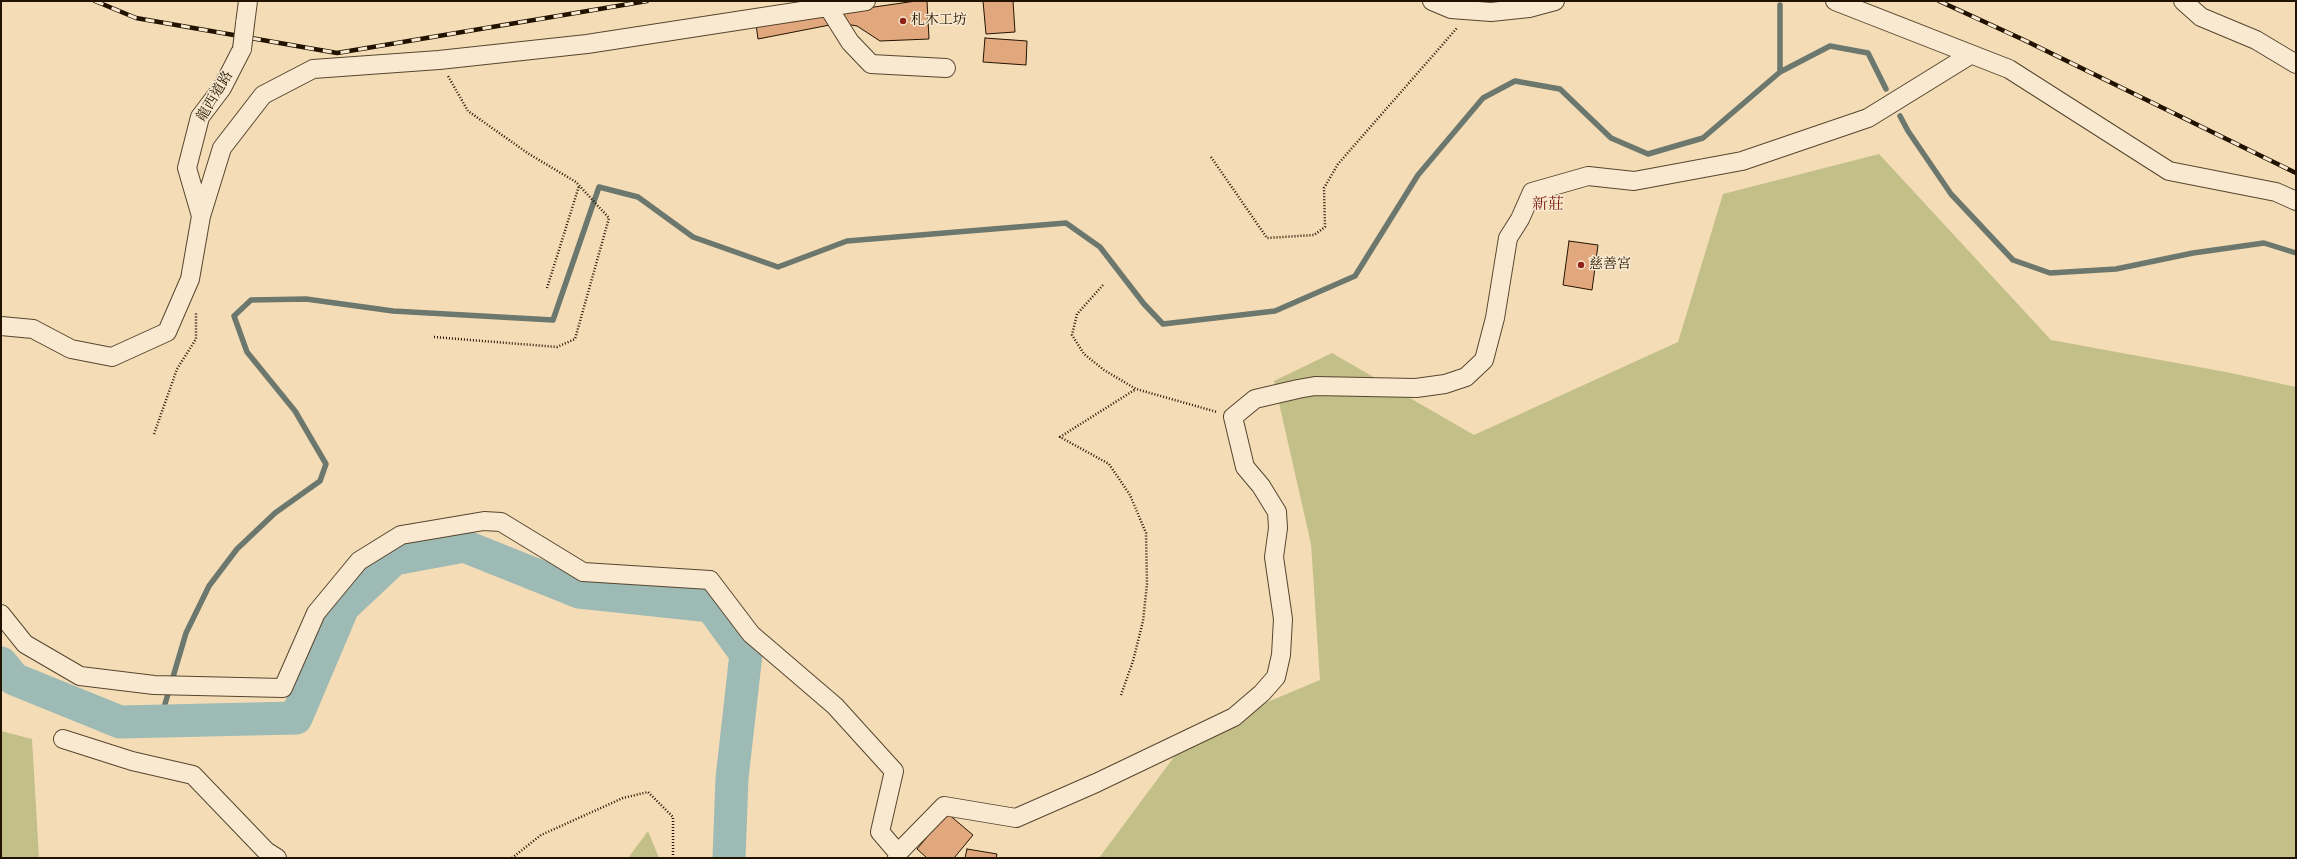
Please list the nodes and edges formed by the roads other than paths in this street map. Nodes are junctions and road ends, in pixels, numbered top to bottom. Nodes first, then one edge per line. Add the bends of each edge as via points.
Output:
1 (248, 1) edge
2 (866, 1) edge
3 (1432, 1) edge
4 (1555, 1) edge
5 (1835, 1) edge
6 (2183, 1) edge
7 (828, 7) junction
8 (1970, 55) junction
9 (2296, 64) edge
10 (946, 68) dead end
11 (2296, 201) edge
12 (201, 216) junction
13 (1, 326) edge
14 (1, 614) edge
15 (63, 739) dead end
16 (897, 856) edge
17 (277, 858) edge

1 - 12 street, 龍西道路, bridge via 242,49 222,88 200,117 187,168
2 - 7 street
3 - 4 street via 1451,9 1491,12 1529,8
5 - 8 street
6 - 9 street via 2201,17 2256,40
7 - 10 street via 850,42 871,64
7 - 12 street via 587,44 439,60 313,69 263,95 222,148
8 - 11 street via 2009,69 2169,171 2276,192
8 - 16 street via 1868,118 1742,161 1634,181 1588,176 1532,192 1508,238 1495,318 1484,360 1466,377 1445,384 1416,388 1315,386 1255,399 1233,417 1245,467 1261,486 1277,512 1278,528 1274,557 1283,619 1281,655 1276,677 1262,694 1234,716 1096,783 1016,818 944,806
12 - 13 street via 190,279 167,332 112,357 71,348 33,329
14 - 16 street via 25,644 80,676 154,685 283,688 316,613 359,561 401,535 484,521 501,522 582,572 710,580 751,634 835,706 894,771 880,832
15 - 17 street via 132,761 193,775 266,851

